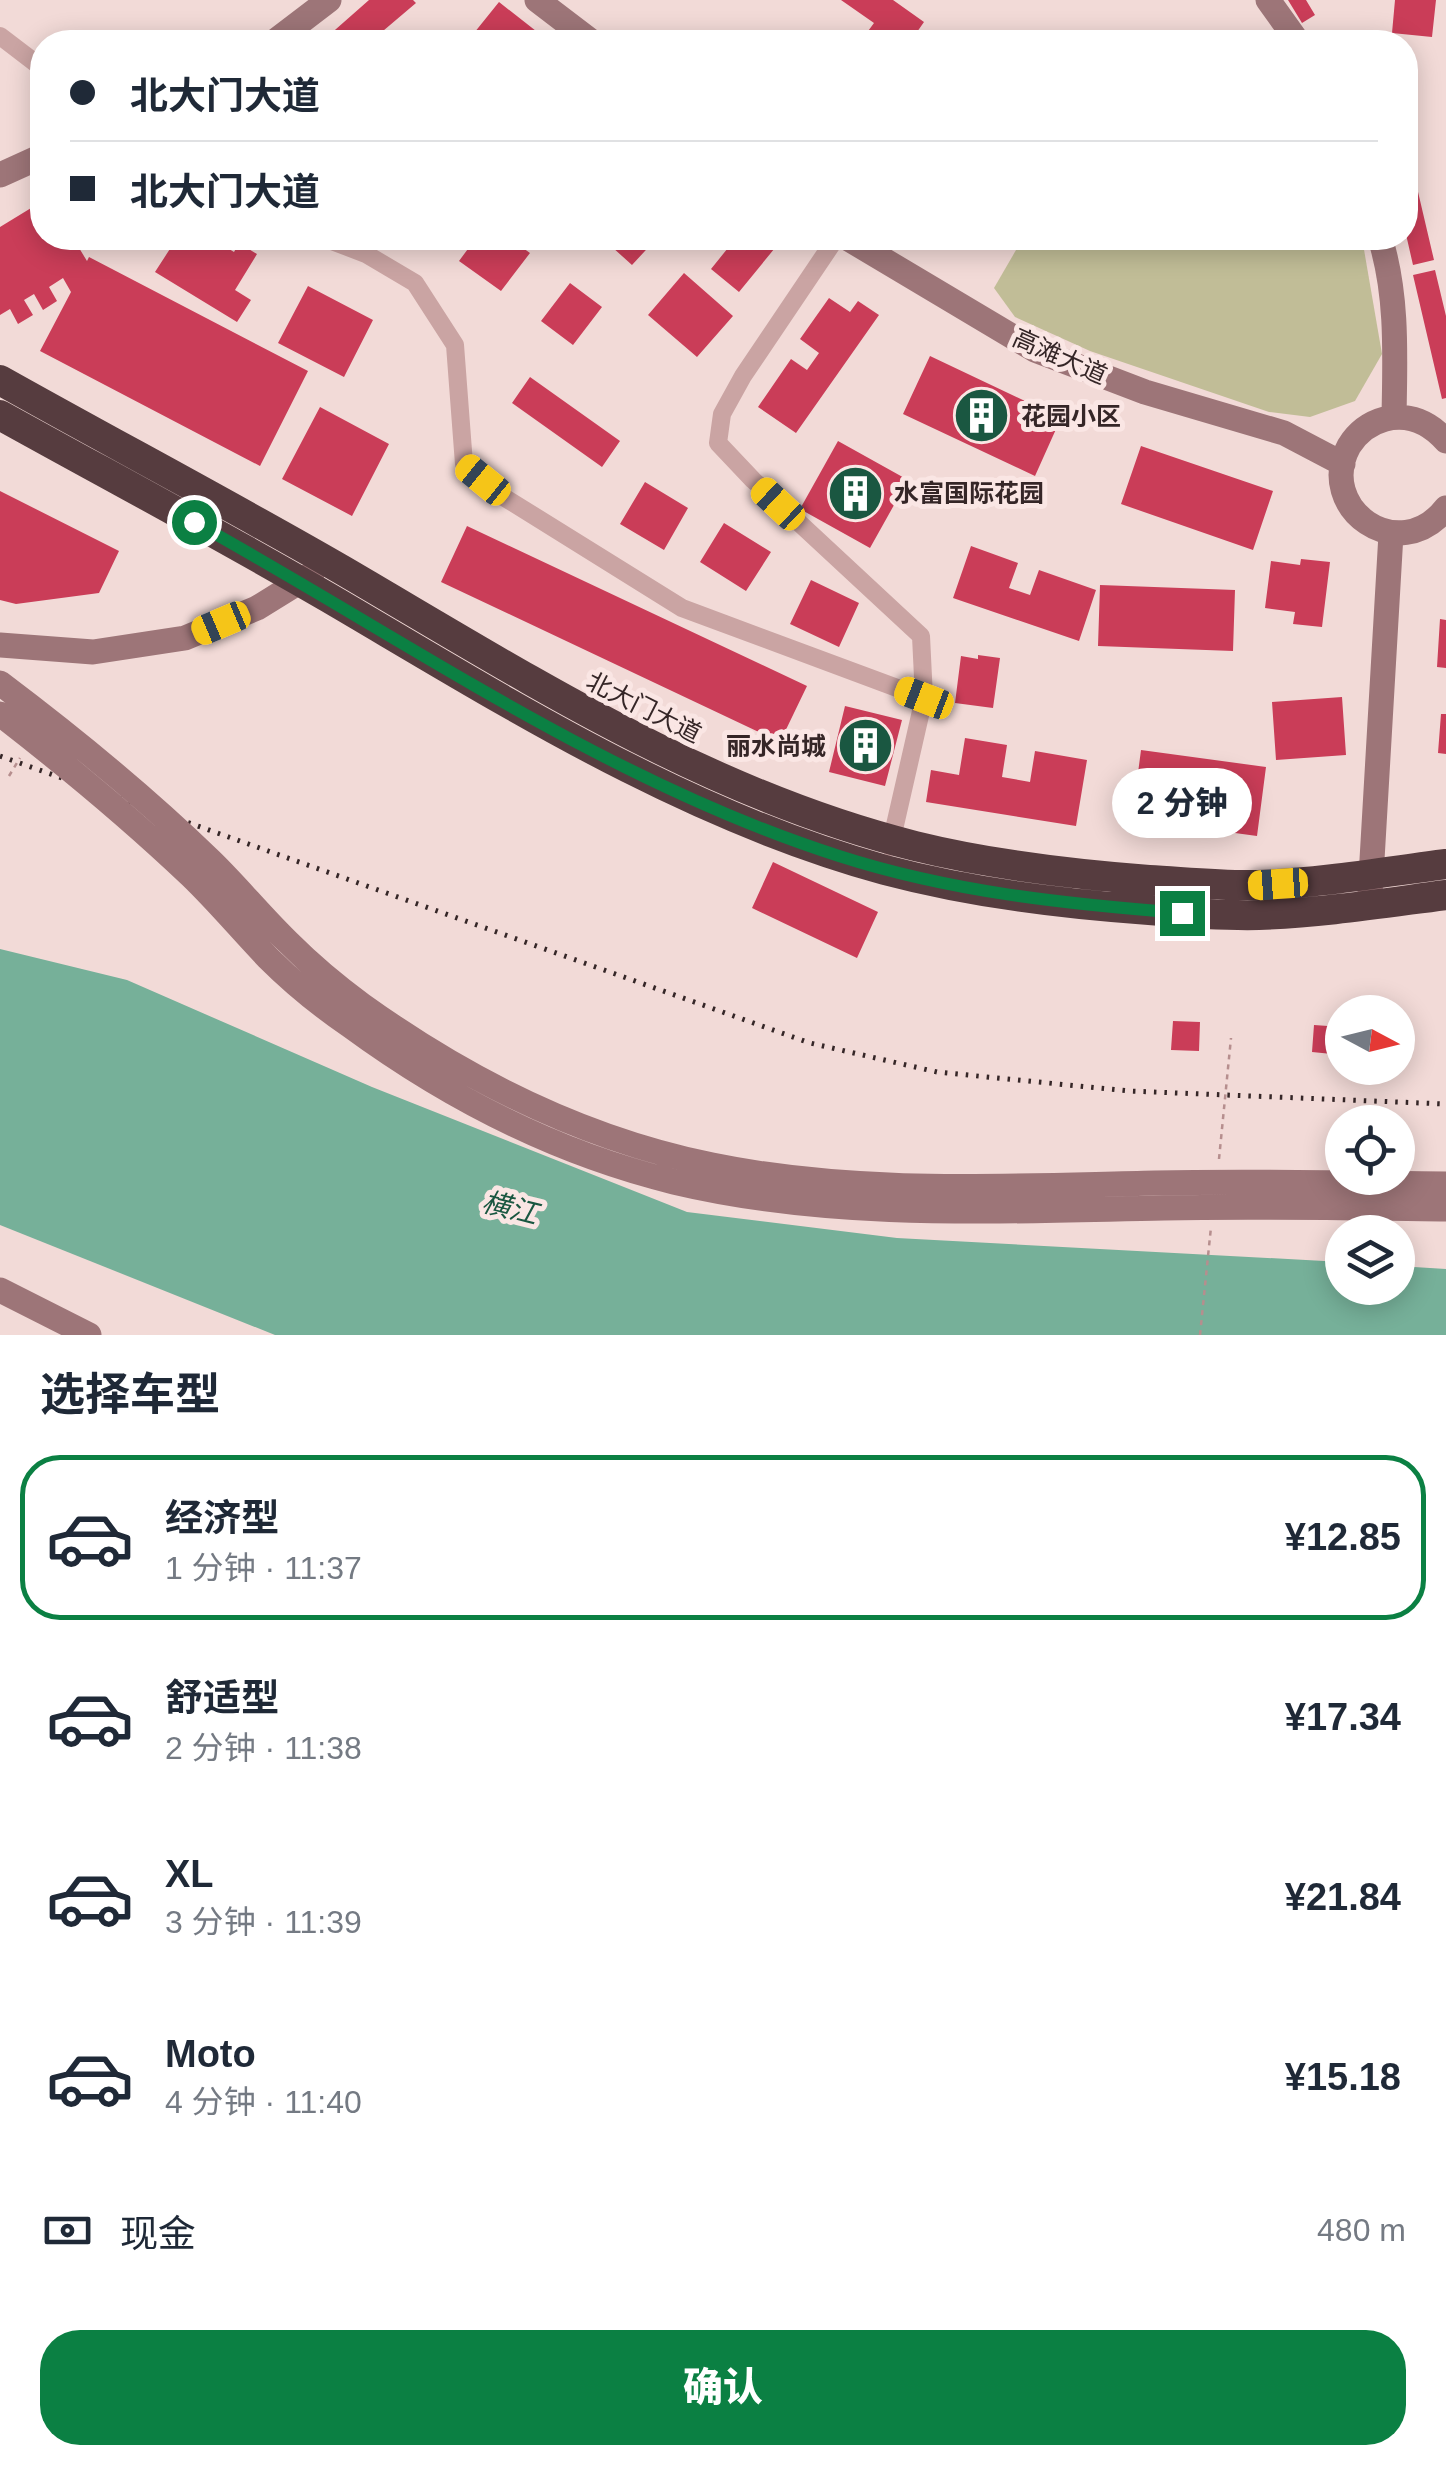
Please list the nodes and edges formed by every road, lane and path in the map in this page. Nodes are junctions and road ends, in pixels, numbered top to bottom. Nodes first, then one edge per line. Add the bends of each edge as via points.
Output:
1 (329, 0) edge
2 (537, 0) edge
3 (1268, 0) edge
4 (290, 30) edge
5 (576, 30) edge
6 (1289, 30) edge
7 (0, 36) edge
8 (30, 59) edge
9 (30, 161) edge
10 (0, 175) edge
11 (356, 250) edge
12 (828, 250) edge
13 (867, 250) edge
14 (1384, 250) edge
15 (0, 380) edge
16 (0, 415) edge
17 (1394, 417) junction
18 (1446, 441) edge
19 (1343, 464) junction
20 (1446, 508) edge
21 (1390, 534) junction
22 (330, 563) junction
23 (300, 582) junction
24 (0, 644) edge
25 (0, 684) edge
26 (924, 698) junction
27 (0, 714) edge
28 (889, 855) junction
29 (1446, 864) edge
30 (1371, 874) junction
31 (1446, 895) edge
32 (1369, 904) junction
33 (1446, 1184) edge
34 (1446, 1209) edge
35 (0, 1290) edge
36 (89, 1335) edge

1 - 4 main road
2 - 5 main road
3 - 6 main road
7 - 8 street
9 - 10 main road
11 - 26 street via 415,283 455,345 464,464 502,496 682,608
12 - 26 street via 736,389 722,414 718,443 921,636
13 - 19 main road, 高滩大道 via 1035,350 1145,392 1284,433
14 - 17 main road via 1395,337
15 - 22 highway, 北大门大道
16 - 23 highway, 北大门大道
17 - 18 main road via 1431,426
17 - 19 main road via 1363,429
19 - 21 main road via 1350,506
20 - 21 main road via 1429,524
21 - 30 main road
22 - 23 main road
22 - 28 highway, 北大门大道 via 676,758
23 - 24 main road via 258,608 184,638 94,652
23 - 28 highway, 北大门大道 via 663,786 792,840
25 - 33 main road, bridge via 152,806 297,951 361,1004 488,1084 603,1135 712,1165 859,1183
26 - 28 street
27 - 34 main road, bridge via 155,842 280,969 347,1024 476,1106 609,1163 707,1189 857,1208
28 - 30 highway, 北大门大道 via 1258,885
28 - 32 highway, 北大门大道 via 1006,895 1142,910 1259,915
29 - 30 highway, 北大门大道
30 - 32 main road
31 - 32 highway, 北大门大道
35 - 36 main road

